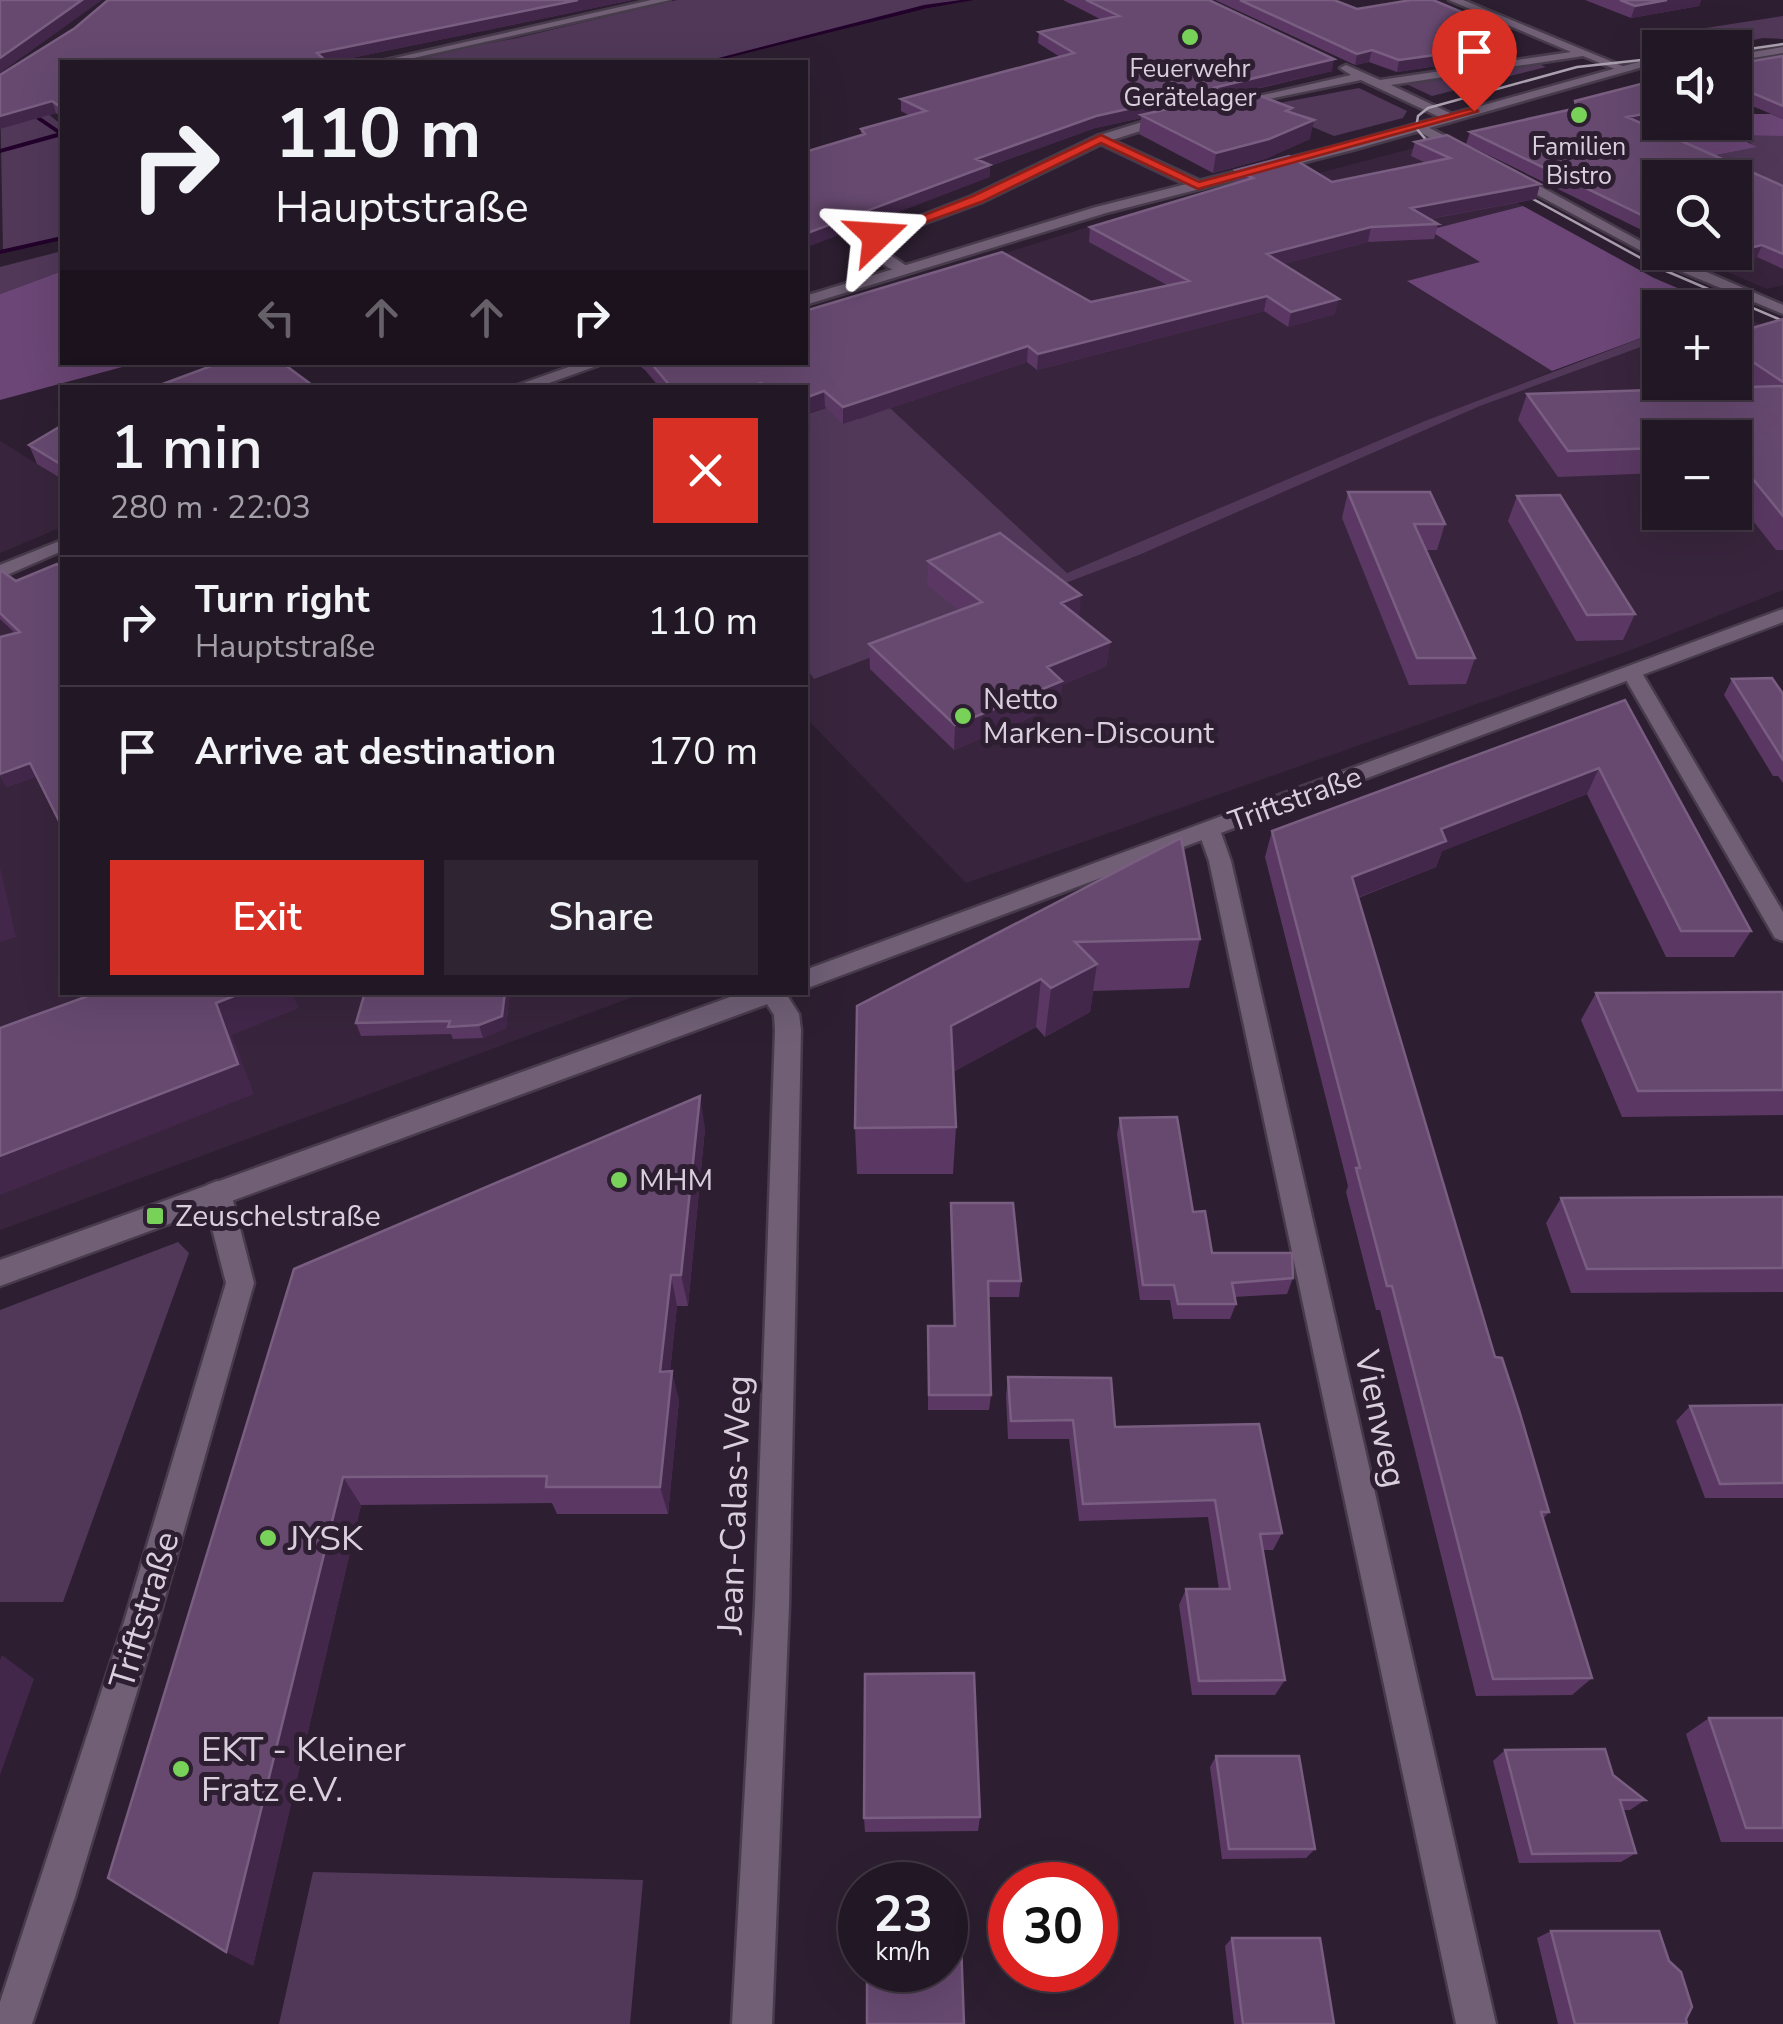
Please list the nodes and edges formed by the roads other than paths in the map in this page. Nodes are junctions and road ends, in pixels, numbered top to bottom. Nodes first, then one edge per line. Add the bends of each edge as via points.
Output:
1 (665, 0) edge
2 (1454, 0) edge
3 (1783, 47) edge
4 (1752, 48) edge
5 (1584, 54) junction
6 (1752, 54) edge
7 (392, 60) edge
8 (1333, 61) edge
9 (1642, 65) edge
10 (1642, 69) edge
11 (1626, 70) junction
12 (1362, 76) junction
13 (1376, 84) junction
14 (1222, 106) edge
15 (1187, 114) edge
16 (1450, 118) junction
17 (1420, 127) junction
18 (1101, 138) junction
19 (1472, 155) edge
20 (1489, 164) edge
21 (1198, 186) junction
22 (904, 270) junction
23 (808, 300) edge
24 (1779, 306) edge
25 (592, 365) edge
26 (526, 385) edge
27 (60, 545) edge
28 (0, 572) edge
29 (1783, 615) edge
30 (1632, 673) junction
31 (1209, 830) junction
32 (1783, 932) edge
33 (808, 979) edge
34 (766, 995) edge
35 (773, 995) edge
36 (217, 1193) junction
37 (0, 1273) edge
38 (12, 2024) edge
39 (752, 2024) edge
40 (1476, 2024) edge

1 - 7 street
2 - 5 street
3 - 4 street
3 - 6 street
5 - 11 street
5 - 13 street
8 - 12 street
9 - 11 street
10 - 11 street
11 - 16 street
12 - 13 street
12 - 14 street
13 - 16 street
15 - 18 street
16 - 17 street
17 - 19 street
17 - 21 street
18 - 21 street
18 - 22 street via 977,199 869,239
20 - 24 street via 1680,266
21 - 22 street
22 - 23 street
25 - 26 street
27 - 28 street
29 - 30 street, Triftstraße
30 - 31 street, Triftstraße
30 - 32 street
31 - 33 street, Triftstraße
31 - 40 street, Vienweg
34 - 36 street
35 - 39 street, Jean-Calas-Weg via 788,1030
36 - 37 street
36 - 38 street, Triftstraße via 240,1283 136,1641

